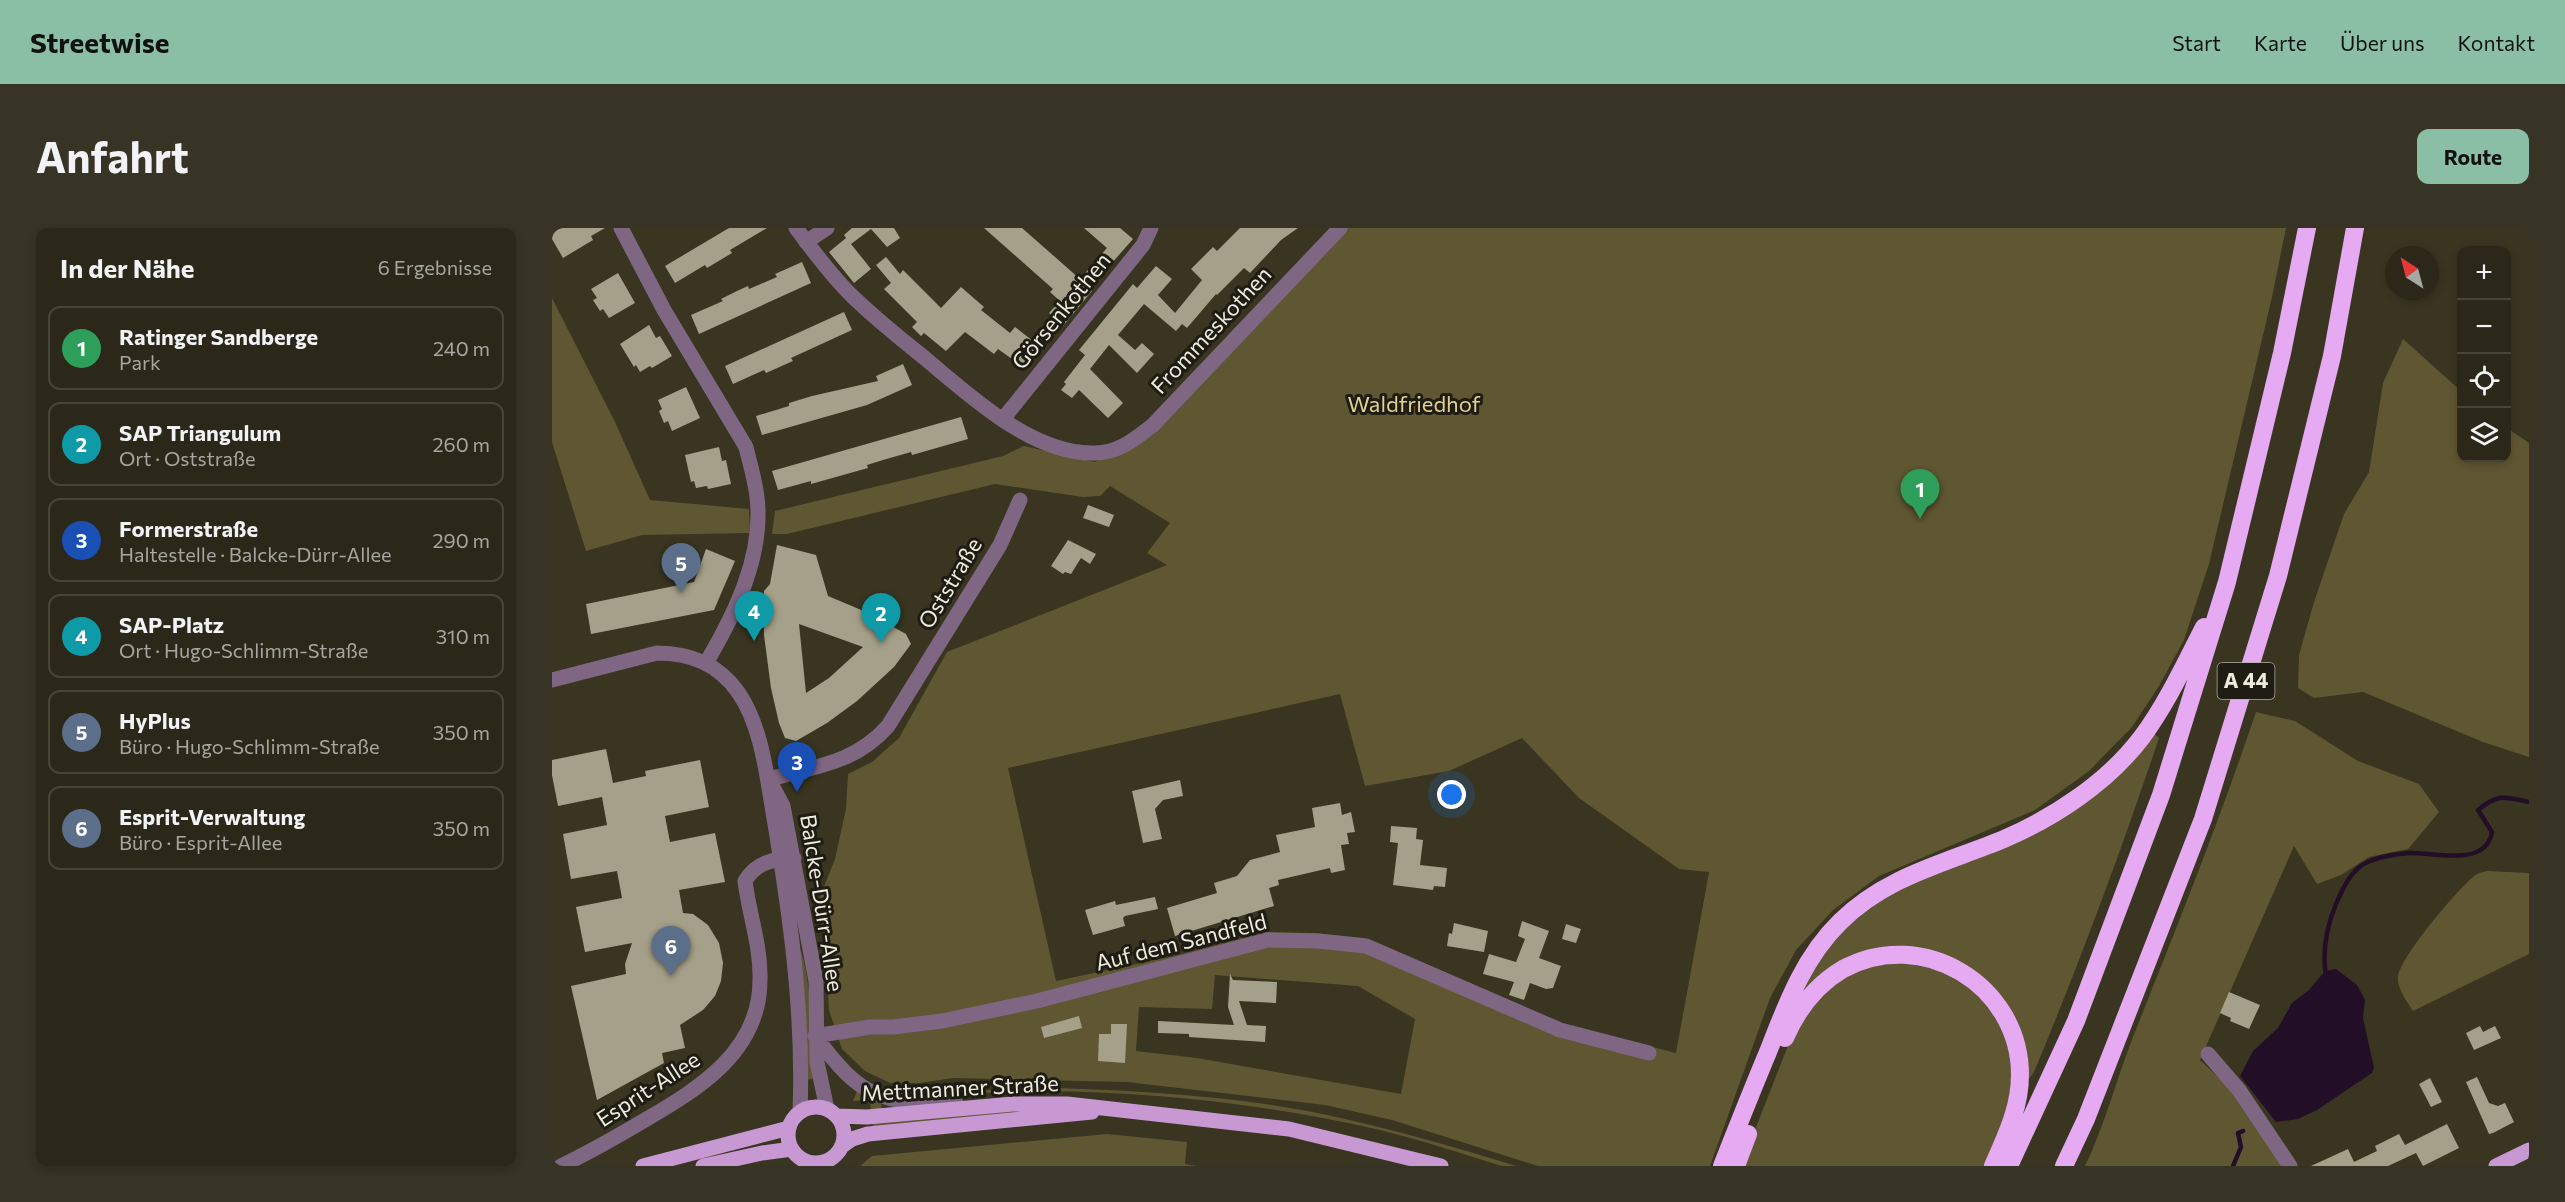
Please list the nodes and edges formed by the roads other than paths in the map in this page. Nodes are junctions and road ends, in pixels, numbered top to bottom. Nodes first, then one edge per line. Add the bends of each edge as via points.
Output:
1 (621, 228) edge
2 (796, 228) edge
3 (827, 228) edge
4 (1150, 228) edge
5 (1340, 228) edge
6 (2307, 228) edge
7 (2355, 228) edge
8 (806, 242) junction
9 (1003, 419) junction
10 (1020, 500) dead end
11 (2227, 582) junction
12 (706, 663) junction
13 (552, 680) edge
14 (769, 779) junction
15 (787, 858) junction
16 (815, 1036) junction
17 (1649, 1053) dead end
18 (2208, 1054) dead end
19 (1013, 1104) junction
20 (1122, 1109) junction
21 (800, 1112) junction
22 (832, 1112) junction
23 (789, 1128) junction
24 (842, 1147) junction
25 (792, 1149) junction
26 (2529, 1150) edge
27 (823, 1164) edge
28 (561, 1166) edge
29 (643, 1166) edge
30 (703, 1166) edge
31 (1441, 1166) edge
32 (1722, 1166) edge
33 (1736, 1166) edge
34 (1993, 1166) edge
35 (2009, 1166) edge
36 (2064, 1166) edge
37 (2290, 1166) edge
38 (2496, 1166) edge

1 - 12 street via 664,310 746,447 753,472 758,506 757,543 736,604
2 - 8 street
3 - 8 street
4 - 9 street, Görsenkothen via 1143,245
5 - 9 street, Frommeskothen via 1131,443 1108,452 1091,453 1052,445
6 - 11 highway, A 44 via 2282,353
7 - 36 highway, A 44 via 2332,356 2278,576 2203,819
8 - 9 street via 851,295
10 - 14 street, Oststraße via 1000,544 888,726 874,742 844,759
11 - 32 highway via 2170,693 2141,738 2105,776 2041,821 1876,893 1827,935 1795,985
11 - 35 highway, A 44 via 2161,795 2076,1021
12 - 13 street, Balcke-Dürr-Allee via 686,655 657,653
12 - 14 street, Balcke-Dürr-Allee via 720,671 743,701
14 - 15 street, Balcke-Dürr-Allee
15 - 16 street, Balcke-Dürr-Allee via 816,981
15 - 21 street, Balcke-Dürr-Allee via 796,970
15 - 28 street, Esprit-Allee via 756,867 745,881 760,961 760,982 755,1012 737,1049 708,1081 690,1094
16 - 17 street, Auf dem Sandfeld via 942,1021 1037,1001 1268,940 1318,941 1366,946 1560,1030
16 - 19 street via 855,1083 885,1098 911,1103
16 - 22 street, Balcke-Dürr-Allee via 820,1082
18 - 37 street via 2239,1090
19 - 20 main road, Mettmanner Straße
19 - 22 main road, Mettmanner Straße via 867,1117
20 - 24 main road, Mettmanner Straße via 868,1134
20 - 31 main road, Mettmanner Straße via 1289,1129
21 - 22 main road via 815,1107
21 - 23 main road
22 - 24 main road via 844,1129
23 - 25 main road
23 - 29 main road
24 - 27 main road
25 - 27 main road via 804,1160
25 - 30 main road
26 - 38 main road
33 - 34 highway via 1787,1032 1811,995 1843,969 1873,958 1901,956 1942,963 1976,981 1992,996 2012,1029 2018,1050 2018,1098 2011,1126

